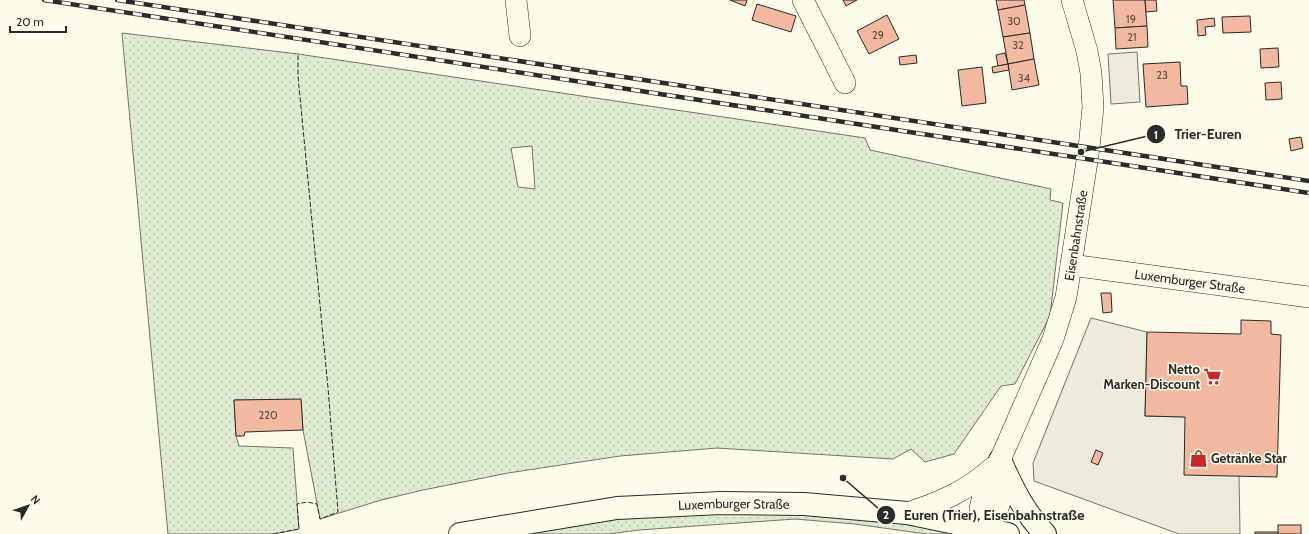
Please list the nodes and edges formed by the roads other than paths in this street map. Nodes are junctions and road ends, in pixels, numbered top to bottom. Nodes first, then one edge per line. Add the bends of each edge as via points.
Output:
1 (516, 0) edge
2 (803, 0) edge
3 (1072, 0) edge
4 (520, 36) dead end
5 (845, 83) dead end
6 (1071, 264) junction
7 (1309, 297) edge
8 (1000, 460) junction
9 (907, 513) junction
10 (984, 532) edge
11 (460, 534) edge
12 (1008, 534) edge
13 (1045, 534) edge

1 - 4 street
2 - 5 street
3 - 6 street, Eisenbahnstraße via 1090,66 1093,107
6 - 7 street, Luxemburger Straße
6 - 8 street, Eisenbahnstraße via 1066,297 1053,339
8 - 9 street via 957,494
8 - 10 street, Eisenbahnstraße via 1002,495 996,514
8 - 13 main road via 1023,506
9 - 10 main road, Luxemburger Straße
9 - 11 main road, Luxemburger Straße via 804,504 721,503 617,508
10 - 12 main road, Luxemburger Straße

